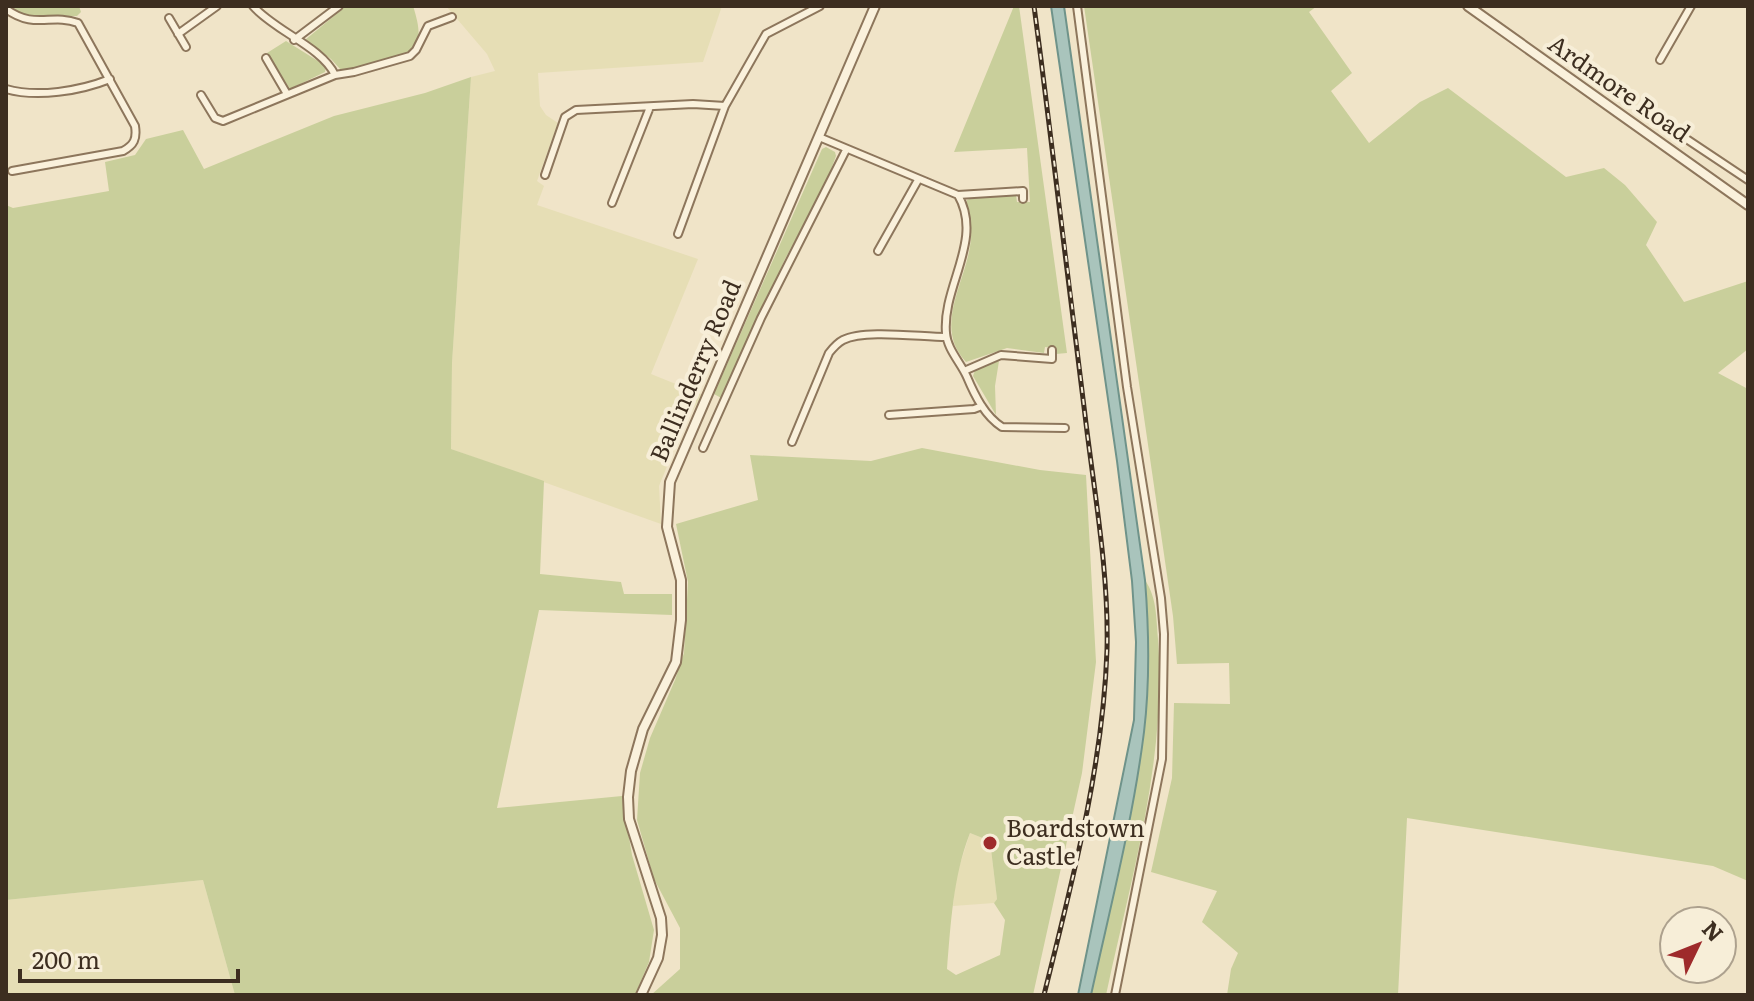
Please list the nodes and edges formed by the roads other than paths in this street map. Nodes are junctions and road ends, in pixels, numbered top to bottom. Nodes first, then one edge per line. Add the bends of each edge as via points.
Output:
1 (217, 6) edge
2 (253, 6) edge
3 (339, 6) edge
4 (820, 6) edge
5 (875, 6) edge
6 (1077, 6) edge
7 (1468, 6) edge
8 (1691, 6) edge
9 (6, 9) edge
10 (448, 16) dead end
11 (169, 18) dead end
12 (178, 34) junction
13 (294, 40) junction
14 (186, 47) dead end
15 (266, 58) dead end
16 (1660, 60) dead end
17 (335, 75) junction
18 (110, 79) junction
19 (6, 89) edge
20 (287, 94) junction
21 (201, 95) dead end
22 (725, 106) junction
23 (650, 107) junction
24 (819, 137) junction
25 (1688, 140) dead end
26 (846, 150) junction
27 (12, 171) dead end
28 (545, 175) dead end
29 (918, 180) junction
30 (1748, 180) edge
31 (958, 195) junction
32 (1023, 199) dead end
33 (612, 203) dead end
34 (1748, 205) edge
35 (678, 234) dead end
36 (878, 251) dead end
37 (946, 337) junction
38 (1052, 350) dead end
39 (964, 371) junction
40 (982, 406) junction
41 (889, 415) dead end
42 (1065, 428) dead end
43 (792, 442) dead end
44 (703, 448) dead end
45 (641, 995) edge
46 (1115, 995) edge

1 - 12 street
2 - 13 street
3 - 13 street
4 - 22 street via 766,34
5 - 24 street, Ballinderry Road
6 - 46 street via 1164,634 1162,759
7 - 34 street, Ardmore Road
8 - 16 street
9 - 18 street via 38,22 78,23
10 - 17 street via 428,26 410,56
11 - 12 street
12 - 14 street
13 - 17 street via 328,61
15 - 20 street
17 - 20 street
18 - 19 street via 32,94
18 - 27 street via 135,126 132,146
20 - 21 street via 223,121 215,118
22 - 23 street
22 - 35 street
23 - 28 street via 576,110 565,117
23 - 33 street
24 - 26 street
24 - 45 street, Ballinderry Road via 670,482 667,527 681,580 676,662 643,729 628,797 629,819 662,926 658,958
25 - 30 street
26 - 29 street
26 - 44 street
29 - 31 street
29 - 36 street
31 - 32 street via 1023,191
31 - 37 street via 968,234
37 - 39 street
37 - 43 street via 870,335 837,344
38 - 39 street via 1052,359 1001,355
39 - 40 street
40 - 41 street
40 - 42 street via 1002,427

